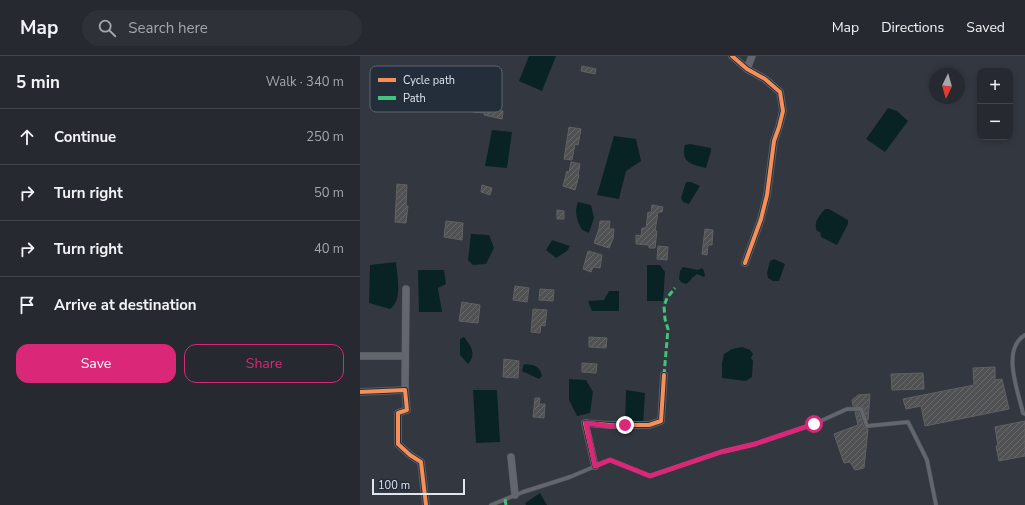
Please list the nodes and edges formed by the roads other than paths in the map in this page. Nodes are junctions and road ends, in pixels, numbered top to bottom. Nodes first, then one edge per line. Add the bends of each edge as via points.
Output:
1 (732, 56) edge
2 (752, 56) edge
3 (747, 69) junction
4 (745, 263) dead end
5 (406, 289) dead end
6 (1025, 335) edge
7 (360, 356) edge
8 (405, 356) junction
9 (664, 375) dead end
10 (405, 390) junction
11 (360, 392) edge
12 (1025, 414) edge
13 (511, 457) dead end
14 (595, 466) junction
15 (515, 495) junction
16 (426, 505) edge
17 (491, 505) edge
18 (936, 505) edge

1 - 3 street
2 - 3 street
3 - 4 street via 765,79 780,92 783,111 774,141 767,196
5 - 8 street
6 - 12 lane via 1018,340 1012,357
7 - 8 street
8 - 10 street
9 - 14 street via 661,421 649,425 609,426 586,423
10 - 11 street
10 - 16 street via 407,410 398,413 398,444 421,462
13 - 15 street
14 - 15 lane
14 - 18 lane via 610,460 650,476 782,435 847,409 861,409 866,426 908,422 928,460
15 - 17 lane

